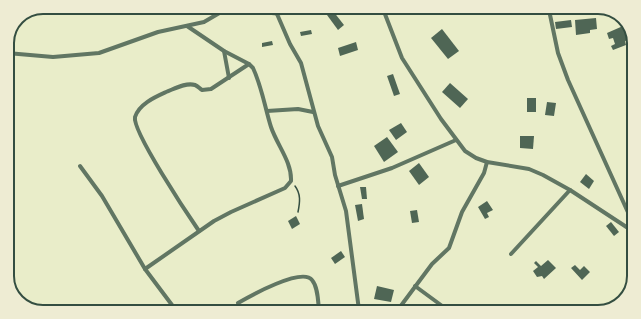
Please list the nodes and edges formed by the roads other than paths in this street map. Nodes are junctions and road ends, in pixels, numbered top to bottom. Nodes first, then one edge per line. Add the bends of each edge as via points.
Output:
1 (219, 14) edge
2 (277, 14) edge
3 (385, 14) edge
4 (550, 14) edge
5 (187, 26) junction
6 (224, 51) junction
7 (14, 54) edge
8 (249, 64) junction
9 (229, 78) junction
10 (267, 111) junction
11 (313, 112) junction
12 (456, 140) junction
13 (487, 162) junction
14 (80, 166) dead end
15 (338, 186) junction
16 (570, 190) junction
17 (627, 210) edge
18 (627, 227) edge
19 (199, 231) junction
20 (511, 254) dead end
21 (145, 269) junction
22 (415, 286) junction
23 (238, 303) dead end
24 (172, 305) edge
25 (318, 305) edge
26 (358, 305) edge
27 (401, 305) edge
28 (441, 305) edge

1 - 5 street via 208,21
2 - 11 street via 300,63
3 - 12 street via 402,58
4 - 17 street via 558,53 568,80
5 - 6 street
5 - 7 street via 158,32 99,53 53,57
6 - 8 street
6 - 9 street
8 - 9 street
8 - 10 street via 256,73
9 - 19 street via 206,91 192,84 173,89 146,103 135,117 135,124 146,146
10 - 11 street via 298,109
10 - 19 street via 271,128 290,168 291,181 285,188 231,212
11 - 15 street via 332,157
12 - 13 street via 465,152
12 - 15 street via 392,168
13 - 16 street via 529,168
13 - 22 street via 484,173 462,212 449,248 432,264
14 - 21 street via 102,196
15 - 26 street via 346,211
16 - 18 street
16 - 20 street
19 - 21 street
21 - 24 street
22 - 27 street
22 - 28 street
23 - 25 street via 292,278 303,276 309,277 315,284

